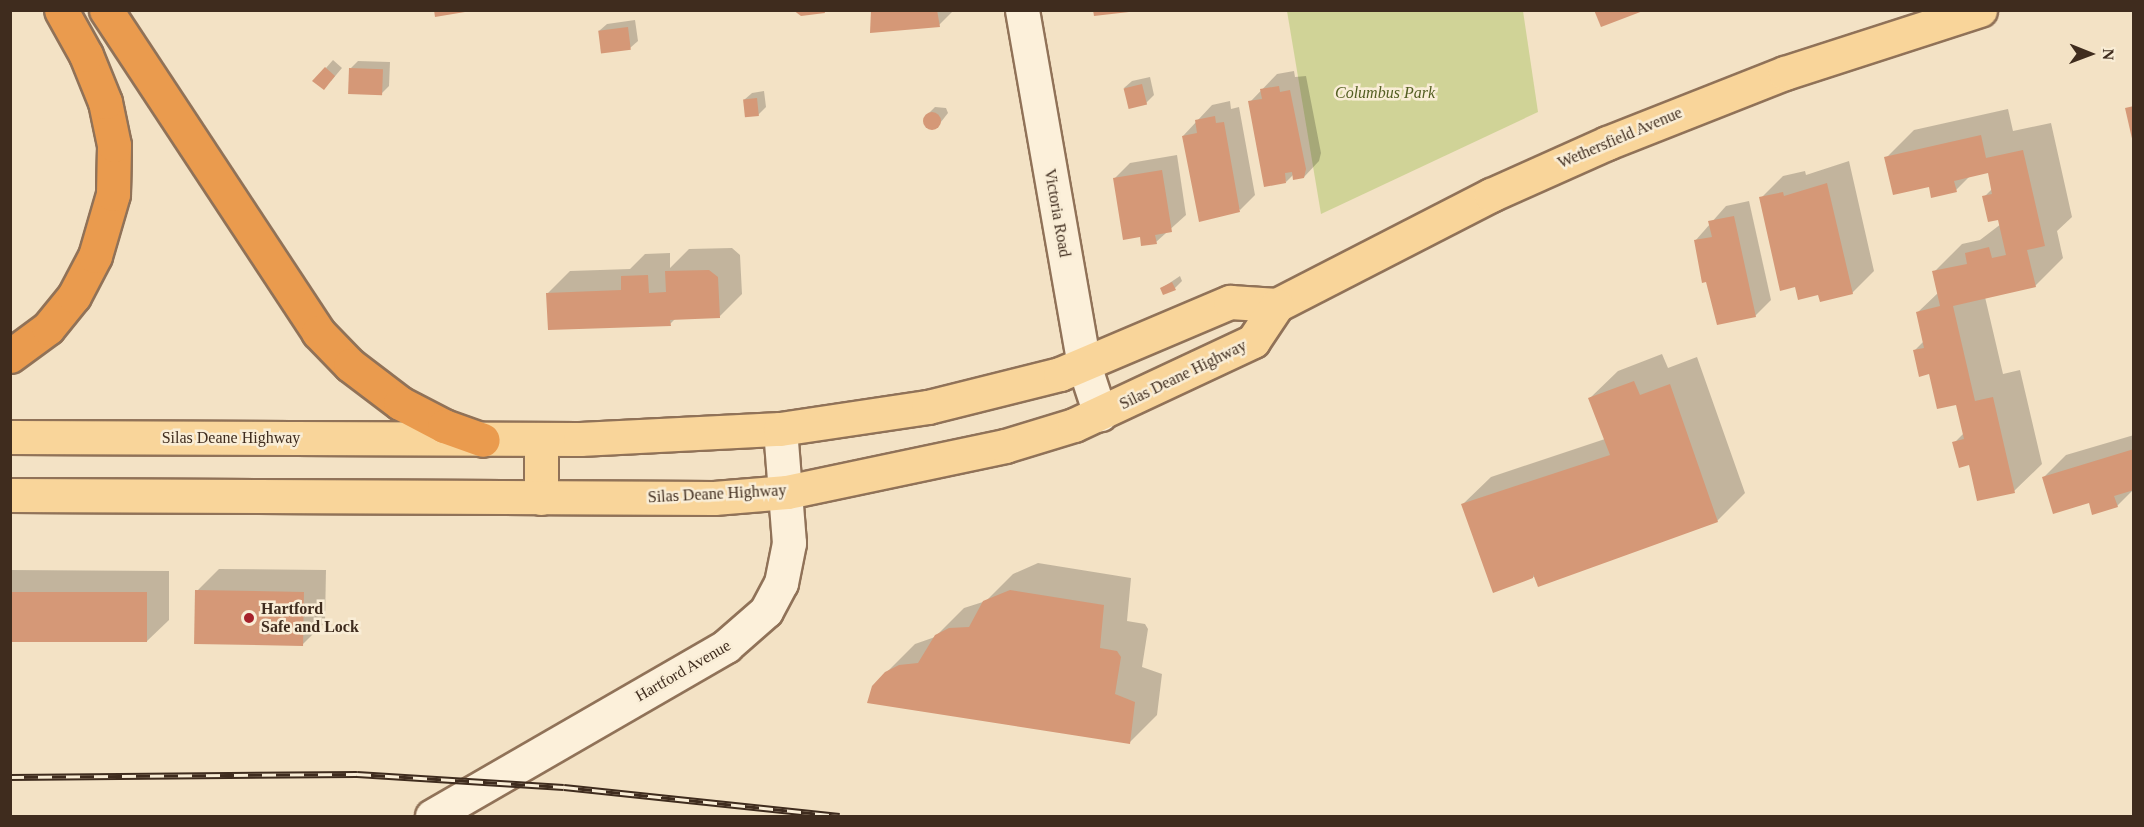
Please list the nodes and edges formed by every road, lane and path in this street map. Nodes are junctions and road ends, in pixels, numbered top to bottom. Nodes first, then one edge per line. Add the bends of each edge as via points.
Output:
1 (61, 10) edge
2 (106, 10) edge
3 (1022, 10) edge
4 (1980, 10) edge
5 (1277, 305) junction
6 (10, 356) edge
7 (1084, 365) junction
8 (1100, 414) junction
9 (780, 429) junction
10 (10, 437) edge
11 (483, 440) junction
12 (541, 440) junction
13 (787, 492) junction
14 (10, 495) edge
15 (541, 498) junction
16 (432, 816) edge

1 - 6 highway via 86,55 105,102 114,145 112,194 95,256 74,296 48,328
2 - 11 highway via 326,341 400,403 444,426
3 - 7 street, Victoria Road
4 - 5 main road, Wethersfield Avenue via 1785,73 1607,142 1491,195
5 - 7 main road, Silas Deane Highway via 1230,302
5 - 8 main road, Silas Deane Highway via 1253,341
7 - 8 street, Victoria Road
7 - 9 main road, Silas Deane Highway via 1018,386 899,413
8 - 13 main road, Silas Deane Highway via 1005,447
9 - 12 main road, Silas Deane Highway
9 - 13 street, Hartford Avenue
10 - 11 main road, Silas Deane Highway
11 - 12 main road, Silas Deane Highway
12 - 15 main road
13 - 15 main road, Silas Deane Highway via 714,498
13 - 16 street, Hartford Avenue via 789,543 781,583 766,612 742,635
14 - 15 main road, Silas Deane Highway

